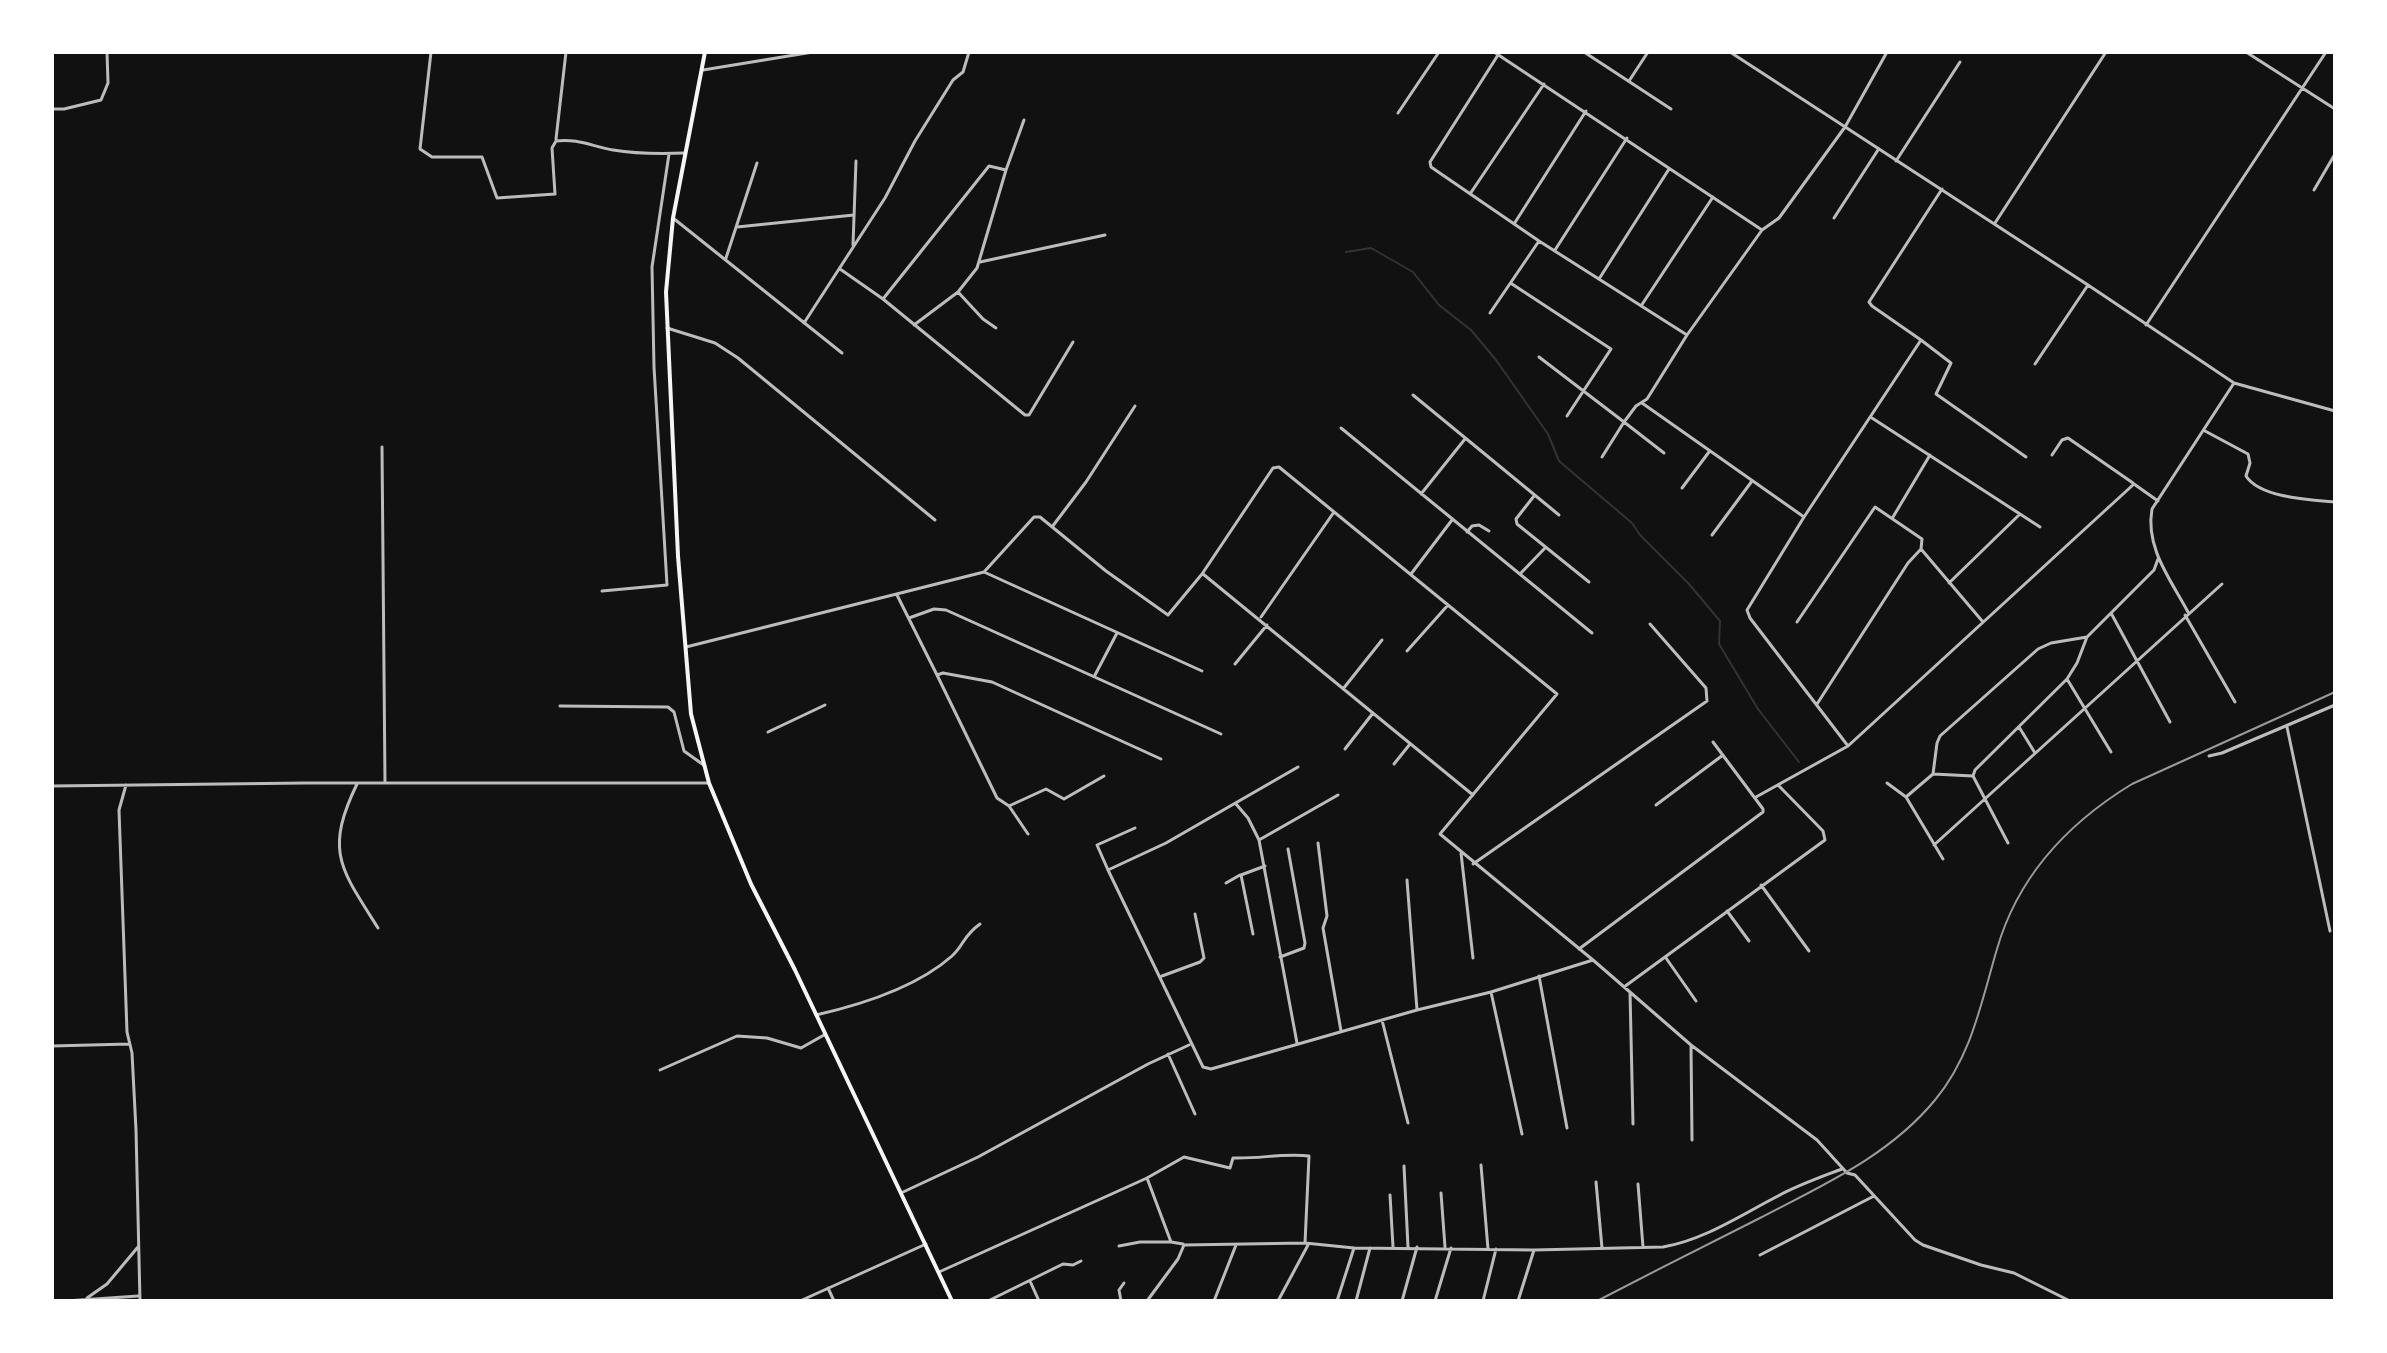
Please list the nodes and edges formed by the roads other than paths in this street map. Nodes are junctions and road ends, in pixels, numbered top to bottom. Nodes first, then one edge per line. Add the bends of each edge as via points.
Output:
1 (107, 52) edge
2 (431, 52) edge
3 (566, 52) edge
4 (705, 52) edge
5 (813, 52) edge
6 (969, 52) edge
7 (1439, 52) edge
8 (1584, 52) edge
9 (1648, 52) edge
10 (1730, 52) edge
11 (1887, 52) edge
12 (2106, 52) edge
13 (2246, 52) edge
14 (2326, 52) edge
15 (1496, 54) edge
16 (1960, 62) dead end
17 (702, 70) junction
18 (1629, 81) junction
19 (1544, 84) junction
20 (2303, 88) junction
21 (52, 109) edge
22 (1671, 109) dead end
23 (2335, 109) edge
24 (1586, 111) junction
25 (1398, 113) dead end
26 (1024, 120) dead end
27 (1845, 127) junction
28 (1627, 138) junction
29 (556, 141) junction
30 (1878, 150) junction
31 (685, 153) junction
32 (669, 154) junction
33 (2335, 154) edge
34 (856, 161) dead end
35 (1896, 161) junction
36 (757, 163) dead end
37 (1669, 169) junction
38 (1006, 170) junction
39 (1942, 189) junction
40 (2314, 190) dead end
41 (1470, 194) junction
42 (1713, 197) junction
43 (854, 215) junction
44 (673, 218) junction
45 (1834, 218) dead end
46 (1995, 223) junction
47 (1514, 224) junction
48 (737, 227) junction
49 (1762, 230) junction
50 (1105, 235) dead end
51 (1539, 241) junction
52 (852, 248) junction
53 (1555, 251) junction
54 (726, 258) junction
55 (980, 262) junction
56 (840, 269) junction
57 (1599, 279) junction
58 (1512, 284) junction
59 (2088, 285) junction
60 (958, 292) junction
61 (883, 299) junction
62 (1641, 306) junction
63 (1490, 313) dead end
64 (804, 323) junction
65 (913, 325) junction
66 (2146, 325) junction
67 (667, 328) junction
68 (996, 328) dead end
69 (1687, 335) junction
70 (1921, 340) junction
71 (1073, 342) dead end
72 (842, 353) dead end
73 (1539, 357) dead end
74 (2035, 364) dead end
75 (2234, 383) junction
76 (1584, 390) junction
77 (1413, 395) dead end
78 (1642, 403) junction
79 (1135, 406) dead end
80 (2335, 411) edge
81 (1567, 416) dead end
82 (1872, 418) junction
83 (1624, 422) junction
84 (1341, 428) dead end
85 (2205, 431) junction
86 (1465, 439) junction
87 (382, 447) dead end
88 (1709, 452) junction
89 (1664, 453) dead end
90 (1930, 455) junction
91 (2052, 455) dead end
92 (1602, 457) dead end
93 (2026, 457) dead end
94 (1752, 481) junction
95 (2134, 484) junction
96 (1682, 488) dead end
97 (1421, 494) junction
98 (1534, 496) junction
99 (2158, 501) junction
100 (2335, 502) edge
101 (1334, 512) junction
102 (2020, 514) junction
103 (1559, 515) dead end
104 (1804, 517) junction
105 (1892, 518) junction
106 (935, 520) dead end
107 (1452, 520) junction
108 (1052, 527) junction
109 (2040, 527) dead end
110 (1489, 531) dead end
111 (1467, 532) junction
112 (1712, 535) dead end
113 (1546, 547) junction
114 (1921, 549) junction
115 (2158, 559) junction
116 (984, 572) junction
117 (1202, 574) junction
118 (1411, 574) junction
119 (1520, 574) junction
120 (1589, 582) dead end
121 (1949, 583) junction
122 (2222, 584) dead end
123 (602, 591) dead end
124 (897, 595) junction
125 (1448, 605) junction
126 (2111, 613) junction
127 (2187, 613) junction
128 (909, 618) junction
129 (1260, 619) junction
130 (1797, 622) dead end
131 (1983, 622) junction
132 (1650, 624) dead end
133 (1267, 625) junction
134 (1117, 633) junction
135 (1592, 633) dead end
136 (2087, 637) junction
137 (1382, 640) dead end
138 (684, 648) junction
139 (1407, 651) dead end
140 (2137, 660) junction
141 (1235, 664) dead end
142 (1202, 671) dead end
143 (937, 675) junction
144 (1095, 675) junction
145 (2067, 679) junction
146 (1343, 689) junction
147 (2235, 702) dead end
148 (1817, 704) junction
149 (825, 705) dead end
150 (2335, 705) edge
151 (560, 706) dead end
152 (2085, 708) junction
153 (1373, 713) junction
154 (2170, 722) dead end
155 (2019, 727) junction
156 (2287, 727) junction
157 (768, 732) dead end
158 (1221, 734) dead end
159 (1713, 742) dead end
160 (1410, 744) junction
161 (1848, 746) junction
162 (1345, 749) dead end
163 (2111, 752) dead end
164 (2035, 753) junction
165 (1723, 755) junction
166 (2209, 756) dead end
167 (1161, 759) dead end
168 (1394, 764) dead end
169 (705, 766) junction
170 (1298, 767) dead end
171 (1933, 774) junction
172 (1104, 776) dead end
173 (1973, 776) junction
174 (385, 783) junction
175 (709, 783) junction
176 (1887, 783) dead end
177 (357, 784) junction
178 (126, 785) junction
179 (52, 786) edge
180 (1779, 786) junction
181 (1338, 795) dead end
182 (1473, 795) junction
183 (1756, 797) junction
184 (1906, 797) junction
185 (1984, 800) junction
186 (1236, 804) junction
187 (1656, 805) dead end
188 (1009, 806) junction
189 (1135, 828) dead end
190 (1028, 834) dead end
191 (1259, 840) junction
192 (1318, 843) dead end
193 (2008, 843) dead end
194 (1934, 845) junction
195 (1288, 849) dead end
196 (1461, 853) junction
197 (1943, 859) dead end
198 (1473, 864) junction
199 (1265, 866) junction
200 (1108, 870) junction
201 (1241, 875) junction
202 (1407, 880) dead end
203 (1226, 883) dead end
204 (1761, 885) junction
205 (1727, 911) junction
206 (1195, 914) dead end
207 (980, 924) dead end
208 (378, 928) dead end
209 (2330, 931) dead end
210 (1253, 934) dead end
211 (1749, 941) dead end
212 (1579, 950) junction
213 (1809, 951) dead end
214 (1280, 957) junction
215 (1473, 958) dead end
216 (1666, 958) junction
217 (1593, 960) junction
218 (1160, 976) junction
219 (1539, 976) junction
220 (1624, 987) junction
221 (1491, 992) junction
222 (1630, 992) junction
223 (1696, 1001) dead end
224 (1417, 1010) junction
225 (816, 1015) junction
226 (1382, 1020) junction
227 (1341, 1031) junction
228 (826, 1034) junction
229 (1297, 1043) junction
230 (129, 1044) junction
231 (1190, 1045) junction
232 (1691, 1045) junction
233 (52, 1046) edge
234 (1168, 1054) junction
235 (660, 1070) dead end
236 (1195, 1114) dead end
237 (1408, 1123) dead end
238 (1633, 1124) dead end
239 (1567, 1128) dead end
240 (1522, 1134) dead end
241 (1692, 1140) dead end
242 (1481, 1165) dead end
243 (1404, 1166) dead end
244 (1842, 1169) junction
245 (1147, 1178) junction
246 (1596, 1182) dead end
247 (1638, 1184) dead end
248 (901, 1193) junction
249 (1441, 1193) dead end
250 (1390, 1195) dead end
251 (1874, 1196) junction
252 (1171, 1242) junction
253 (926, 1244) junction
254 (1306, 1244) junction
255 (1184, 1245) junction
256 (1236, 1245) junction
257 (138, 1246) junction
258 (1119, 1246) dead end
259 (1408, 1247) junction
260 (1417, 1247) junction
261 (1445, 1247) junction
262 (1643, 1247) junction
263 (1354, 1248) junction
264 (1370, 1248) junction
265 (1393, 1248) junction
266 (1451, 1248) junction
267 (1602, 1248) junction
268 (1488, 1249) junction
269 (1496, 1249) junction
270 (1534, 1250) junction
271 (1760, 1255) dead end
272 (1081, 1261) dead end
273 (939, 1272) junction
274 (1030, 1281) junction
275 (1124, 1283) dead end
276 (828, 1288) junction
277 (87, 1298) junction
278 (140, 1298) edge
279 (66, 1301) edge
280 (800, 1301) edge
281 (834, 1301) edge
282 (952, 1301) edge
283 (988, 1301) edge
284 (1039, 1301) edge
285 (1121, 1301) edge
286 (1147, 1301) edge
287 (1214, 1301) edge
288 (1278, 1301) edge
289 (1337, 1301) edge
290 (1356, 1301) edge
291 (1402, 1301) edge
292 (1435, 1301) edge
293 (1483, 1301) edge
294 (1518, 1301) edge
295 (2070, 1301) edge

1 - 21 street via 108,83 101,100
2 - 29 street via 419,141 424,154 482,157 497,198 555,194
3 - 29 street
4 - 17 highway
5 - 17 street
6 - 52 street via 963,72 953,80
7 - 25 street
8 - 18 street
9 - 18 street
10 - 27 street
11 - 27 street
12 - 46 street
13 - 20 street
14 - 20 street
15 - 19 street
15 - 41 street via 1430,162
16 - 35 street
17 - 31 highway
18 - 22 street
19 - 24 street
19 - 41 street
20 - 23 street
20 - 66 street
24 - 28 street
24 - 47 street
26 - 38 street
27 - 30 street
27 - 49 street via 1779,218
28 - 37 street
28 - 53 street
29 - 32 street
30 - 35 street
30 - 45 street
31 - 32 street
31 - 44 highway
32 - 123 street via 651,280 667,585
33 - 40 street
34 - 43 street
35 - 39 street
36 - 48 street
37 - 42 street
37 - 57 street
38 - 55 street
38 - 61 street via 989,166
39 - 46 street
39 - 70 street via 1869,302
41 - 47 street
42 - 49 street
42 - 62 street
43 - 48 street
43 - 52 street
44 - 54 street
44 - 67 highway
46 - 59 street
47 - 51 street
48 - 54 street
49 - 69 street
50 - 55 street
51 - 53 street
51 - 58 street
52 - 56 street
53 - 57 street
54 - 64 street
55 - 60 street
56 - 61 street
56 - 64 street
57 - 62 street
58 - 63 street
58 - 76 street via 1610,348
59 - 66 street
59 - 74 street
60 - 65 street
60 - 68 street
61 - 65 street
62 - 69 street
64 - 72 street
65 - 71 street via 1025,415
66 - 75 street
67 - 106 street via 715,343 738,358
67 - 138 highway
69 - 78 street
70 - 82 street
70 - 93 street via 1951,363 1936,394
73 - 76 street
75 - 80 street
75 - 85 street
76 - 81 street
76 - 83 street
77 - 86 street
78 - 83 street
78 - 88 street
79 - 108 street
82 - 90 street
82 - 104 street
83 - 89 street
83 - 92 street
84 - 97 street
85 - 99 street
85 - 100 street via 2248,454 2245,473 2250,482 2288,497
86 - 97 street
86 - 98 street
87 - 174 street
88 - 94 street
88 - 96 street
90 - 102 street
90 - 105 street
91 - 95 street via 2068,438
94 - 104 street
94 - 112 street
95 - 99 street
95 - 131 street
97 - 107 street
98 - 103 street
98 - 113 street via 1516,521
99 - 115 street via 2150,523
101 - 117 street via 1279,467 1273,468
101 - 118 street
101 - 129 street
102 - 109 street
102 - 121 street
104 - 148 street via 1747,610
105 - 114 street via 1922,539
105 - 130 street via 1877,507 1871,509
107 - 111 street
107 - 118 street
108 - 116 street via 1034,517
108 - 117 street via 1168,615
110 - 111 street via 1479,525
111 - 119 street
113 - 119 street
113 - 120 street
114 - 121 street
114 - 148 street
115 - 126 street via 2154,570
115 - 127 street
116 - 124 street
116 - 134 street
117 - 129 street
118 - 125 street
119 - 135 street
121 - 131 street
122 - 127 street
124 - 128 street
124 - 138 street
125 - 139 street
125 - 182 street via 1557,694
126 - 136 street
126 - 140 street
127 - 140 street
127 - 147 street
128 - 143 street
128 - 144 street via 946,610
129 - 133 street
131 - 161 street
132 - 198 street via 1706,688 1707,701
133 - 141 street
133 - 146 street
134 - 142 street
134 - 144 street
136 - 145 street
136 - 171 street via 2038,649 1968,710 1940,736
137 - 146 street
138 - 169 highway via 691,714
140 - 152 street
140 - 154 street
143 - 167 street via 992,682
143 - 188 street via 997,798
144 - 158 street
145 - 152 street
145 - 155 street
146 - 153 street
148 - 161 street
149 - 157 street
150 - 156 street
151 - 169 street via 668,707 684,751
152 - 163 street
152 - 164 street
153 - 160 street
153 - 162 street
155 - 164 street
155 - 173 street
156 - 166 street
156 - 209 street
159 - 165 street
160 - 168 street
160 - 182 street
161 - 180 street
164 - 185 street
165 - 183 street
165 - 187 street
169 - 175 highway
170 - 186 street
171 - 173 street
171 - 184 street
172 - 188 street via 1064,799 1046,789
173 - 185 street
174 - 175 street
174 - 177 street
175 - 225 highway via 751,884
176 - 184 street
177 - 178 street
177 - 208 street via 338,853
178 - 179 street
178 - 230 street via 119,810
180 - 183 street
180 - 204 street via 1826,836
181 - 191 street
182 - 196 street via 1440,834
183 - 212 street via 1761,814
184 - 194 street
185 - 193 street
185 - 194 street
186 - 191 street
186 - 200 street
188 - 190 street
189 - 200 street via 1097,845
191 - 199 street
192 - 227 street via 1327,916 1323,928
194 - 197 street
195 - 214 street via 1305,943
196 - 198 street
196 - 215 street
198 - 212 street
199 - 201 street
199 - 214 street
200 - 218 street
201 - 203 street
201 - 210 street
202 - 224 street
204 - 205 street
204 - 213 street
205 - 211 street
205 - 216 street
206 - 218 street via 1204,958
207 - 225 street via 953,955 915,980 849,1008
212 - 217 street
214 - 229 street
216 - 220 street
216 - 223 street
217 - 219 street
217 - 220 street
218 - 231 street
219 - 221 street
219 - 239 street
220 - 222 street
221 - 224 street
221 - 240 street
222 - 232 street
222 - 238 street
224 - 226 street
225 - 228 highway
226 - 227 street
226 - 237 street
227 - 229 street
228 - 235 street via 801,1048 737,1036
228 - 248 highway
229 - 231 street via 1211,1069 1201,1066
230 - 233 street
230 - 257 street
231 - 234 street
232 - 241 street
232 - 244 street via 1817,1140
234 - 236 street
234 - 248 street
242 - 268 street
243 - 259 street
244 - 251 street
244 - 262 street via 1683,1244
245 - 252 street
245 - 254 street via 1184,1157 1230,1168 1233,1158 1309,1156
245 - 273 street
246 - 267 street
247 - 262 street
248 - 253 highway
249 - 261 street
250 - 265 street
251 - 271 street
251 - 295 street via 1923,1245 2014,1273
252 - 255 street
252 - 258 street
253 - 273 highway
253 - 276 street
254 - 256 street
254 - 263 street
254 - 288 street
255 - 256 street
255 - 286 street
256 - 287 street
257 - 277 street via 107,1284
257 - 278 street
259 - 260 street
259 - 265 street
260 - 261 street
260 - 291 street
261 - 266 street
262 - 267 street
263 - 264 street
263 - 289 street
264 - 265 street
264 - 290 street
266 - 268 street
266 - 292 street
267 - 270 street
268 - 269 street
269 - 270 street
269 - 293 street
270 - 294 street
272 - 274 street
273 - 282 highway
274 - 283 street
274 - 284 street
275 - 285 street
276 - 280 street
276 - 281 street
277 - 278 street
277 - 279 street

